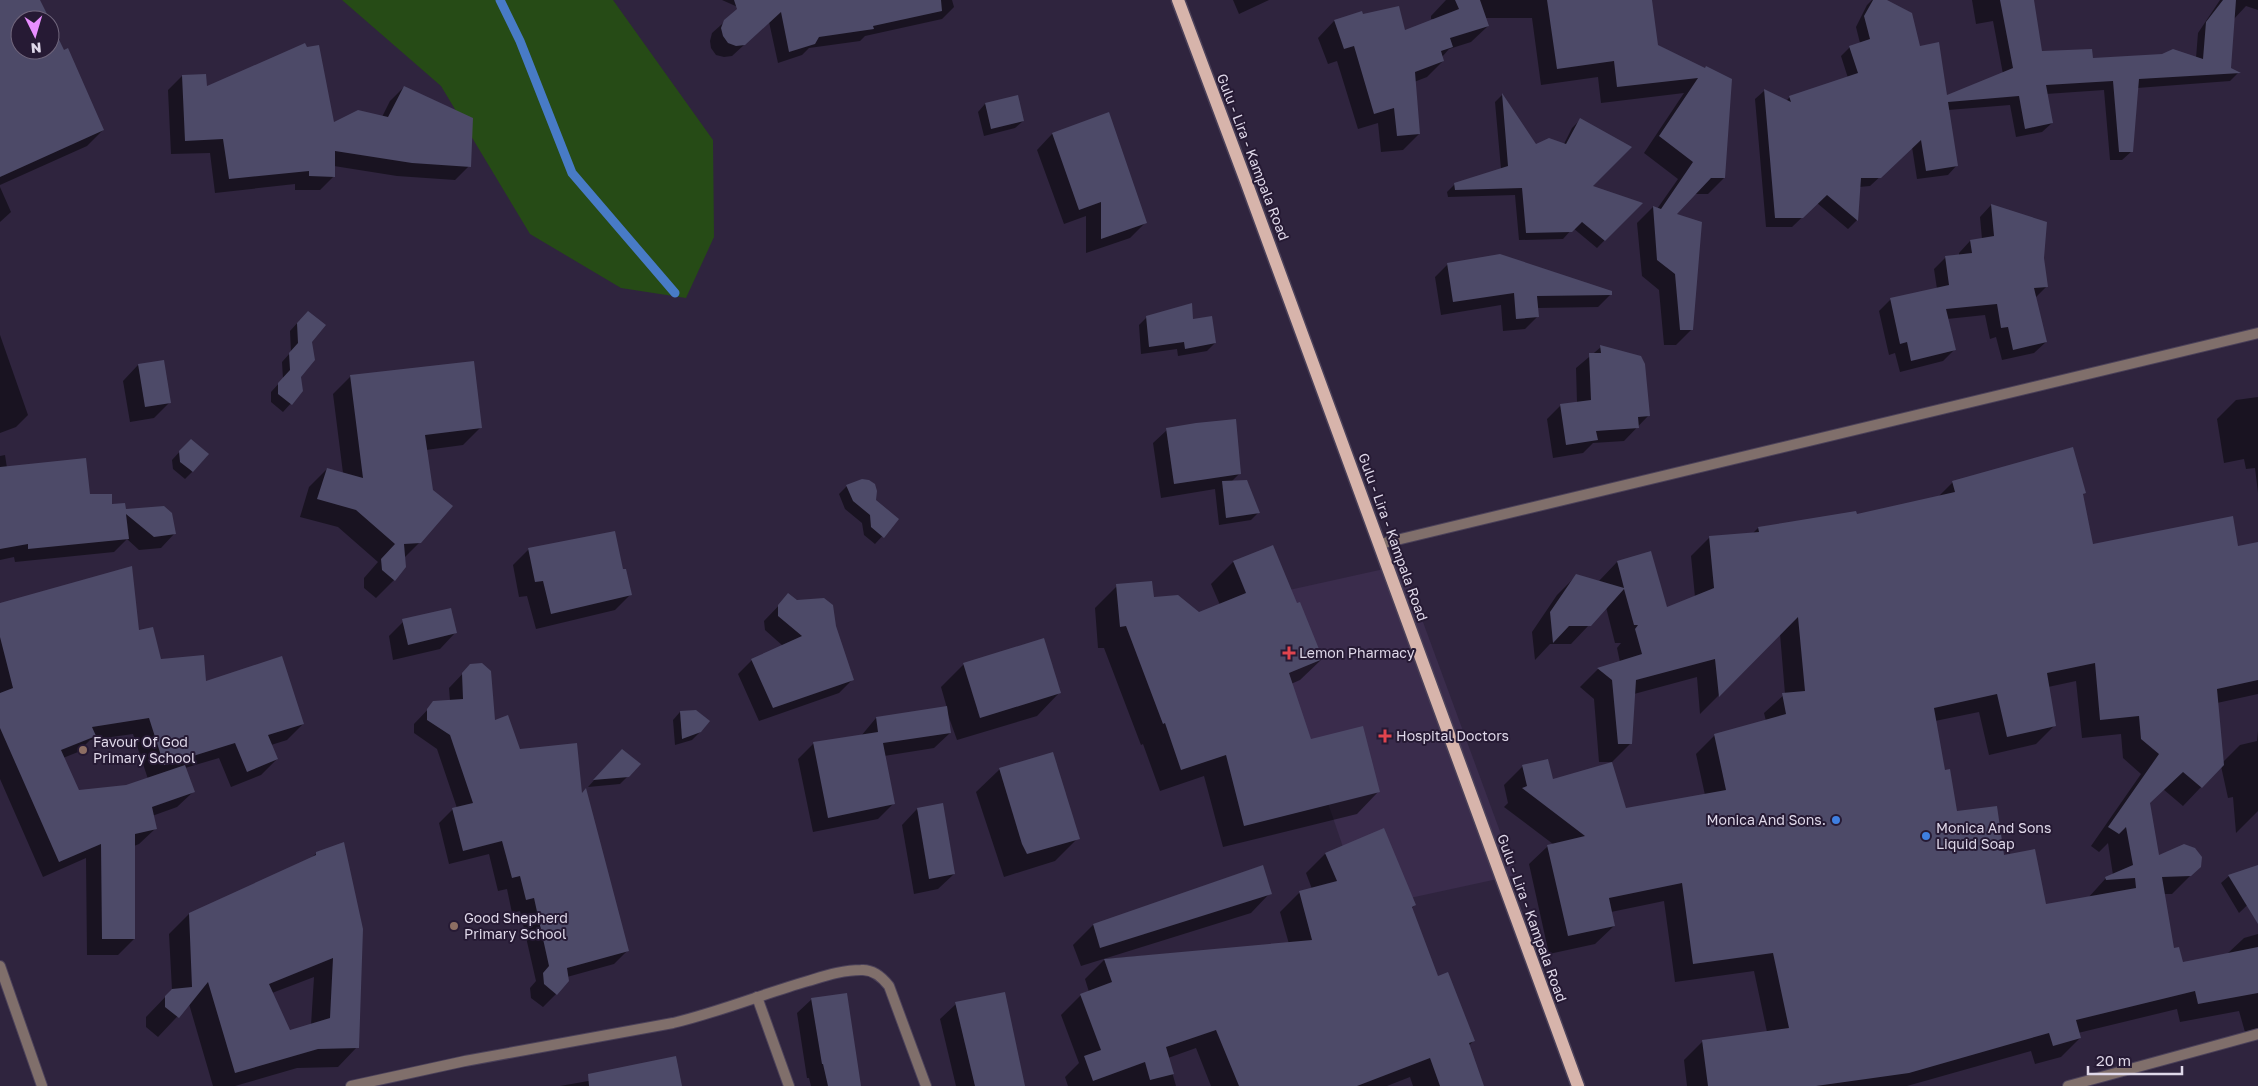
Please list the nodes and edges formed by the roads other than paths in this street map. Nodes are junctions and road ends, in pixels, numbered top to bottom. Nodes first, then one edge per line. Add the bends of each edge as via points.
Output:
1 (1178, 0) edge
2 (2258, 333) edge
3 (1380, 544) junction
4 (0, 966) edge
5 (757, 997) junction
6 (2258, 1034) edge
7 (42, 1086) edge
8 (351, 1086) edge
9 (789, 1086) edge
10 (926, 1086) edge
11 (1578, 1086) edge
12 (2068, 1086) edge

1 - 3 main road, Gulu - Lira - Kampala Road
2 - 3 street
3 - 11 main road, Gulu - Lira - Kampala Road
4 - 7 street
5 - 8 street via 673,1023 465,1061
5 - 9 street
5 - 10 street via 836,973 862,969 880,975 889,986
6 - 12 street

